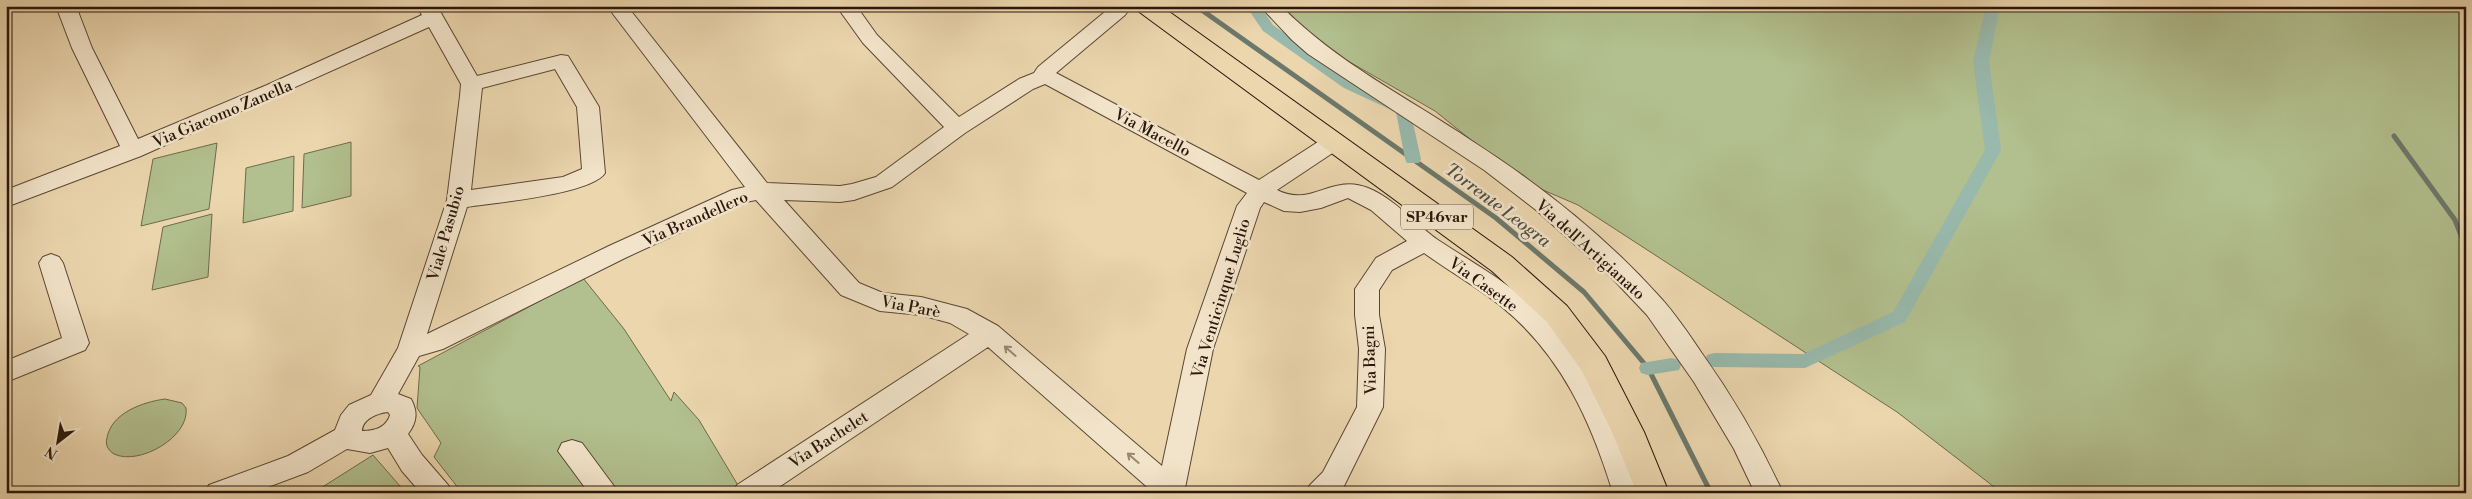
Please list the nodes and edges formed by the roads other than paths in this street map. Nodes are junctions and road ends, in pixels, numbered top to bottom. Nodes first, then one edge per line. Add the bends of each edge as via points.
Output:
1 (66, 6) edge
2 (617, 6) edge
3 (1112, 6) edge
4 (1146, 6) edge
5 (1270, 6) edge
6 (850, 11) dead end
7 (430, 12) edge
8 (1291, 16) edge
9 (1043, 77) junction
10 (471, 84) junction
11 (957, 128) junction
12 (1332, 143) junction
13 (133, 151) junction
14 (1262, 190) junction
15 (6, 199) edge
16 (769, 199) junction
17 (458, 200) junction
18 (1425, 242) junction
19 (52, 263) dead end
20 (989, 333) junction
21 (410, 349) junction
22 (6, 372) edge
23 (380, 402) junction
24 (393, 432) junction
25 (349, 435) junction
26 (572, 451) dead end
27 (1170, 491) edge
28 (219, 493) edge
29 (438, 493) edge
30 (606, 493) edge
31 (747, 493) edge
32 (1320, 493) edge
33 (1627, 493) edge
34 (1654, 493) edge
35 (1769, 493) edge

1 - 13 street via 82,48
2 - 16 street, Via Parè
3 - 9 street, Via Brandellero via 1118,11
4 - 12 main road, SP46var
5 - 8 street, Via dell'Artigianato
6 - 11 street via 870,39
7 - 10 street
7 - 13 street, Via Giacomo Zanella via 252,102
8 - 35 street, Via dell'Artigianato via 1299,36 1527,191 1644,294 1724,406 1758,466
9 - 11 street, Via Brandellero via 1026,84
9 - 14 street, Via Macello
10 - 17 street, Viale Pasubio
10 - 17 street via 561,61 588,107 594,173 566,184
11 - 16 street, Via Brandellero via 899,172 870,188 840,194
12 - 14 street, Via Venticinque Luglio
12 - 34 main road, SP46var via 1502,264 1557,314 1594,364
13 - 15 street, Via Giacomo Zanella
14 - 18 street, Via Casette via 1284,203 1301,205 1318,201 1339,190 1362,193
14 - 27 street, Via Venticinque Luglio via 1249,206 1200,349
16 - 20 street, Via Parè via 850,289 880,302 921,306 958,316
16 - 21 street, Via Brandellero via 740,196 434,342
17 - 21 street, Viale Pasubio
18 - 32 street, Via Bagni via 1384,264 1367,289 1372,349 1370,407 1333,480
18 - 33 street, Via Casette via 1487,283 1542,329 1579,375 1616,455
19 - 22 street via 76,343
27 -> 20 street, Via Parè
20 - 31 street, Via Bachelet
21 - 23 street, Viale Pasubio
23 - 24 street via 389,401 402,406 404,419
23 - 25 street via 355,416 350,422
24 - 25 street via 367,443 353,440
24 - 29 street via 412,463
25 - 28 street via 298,464
26 - 30 street

